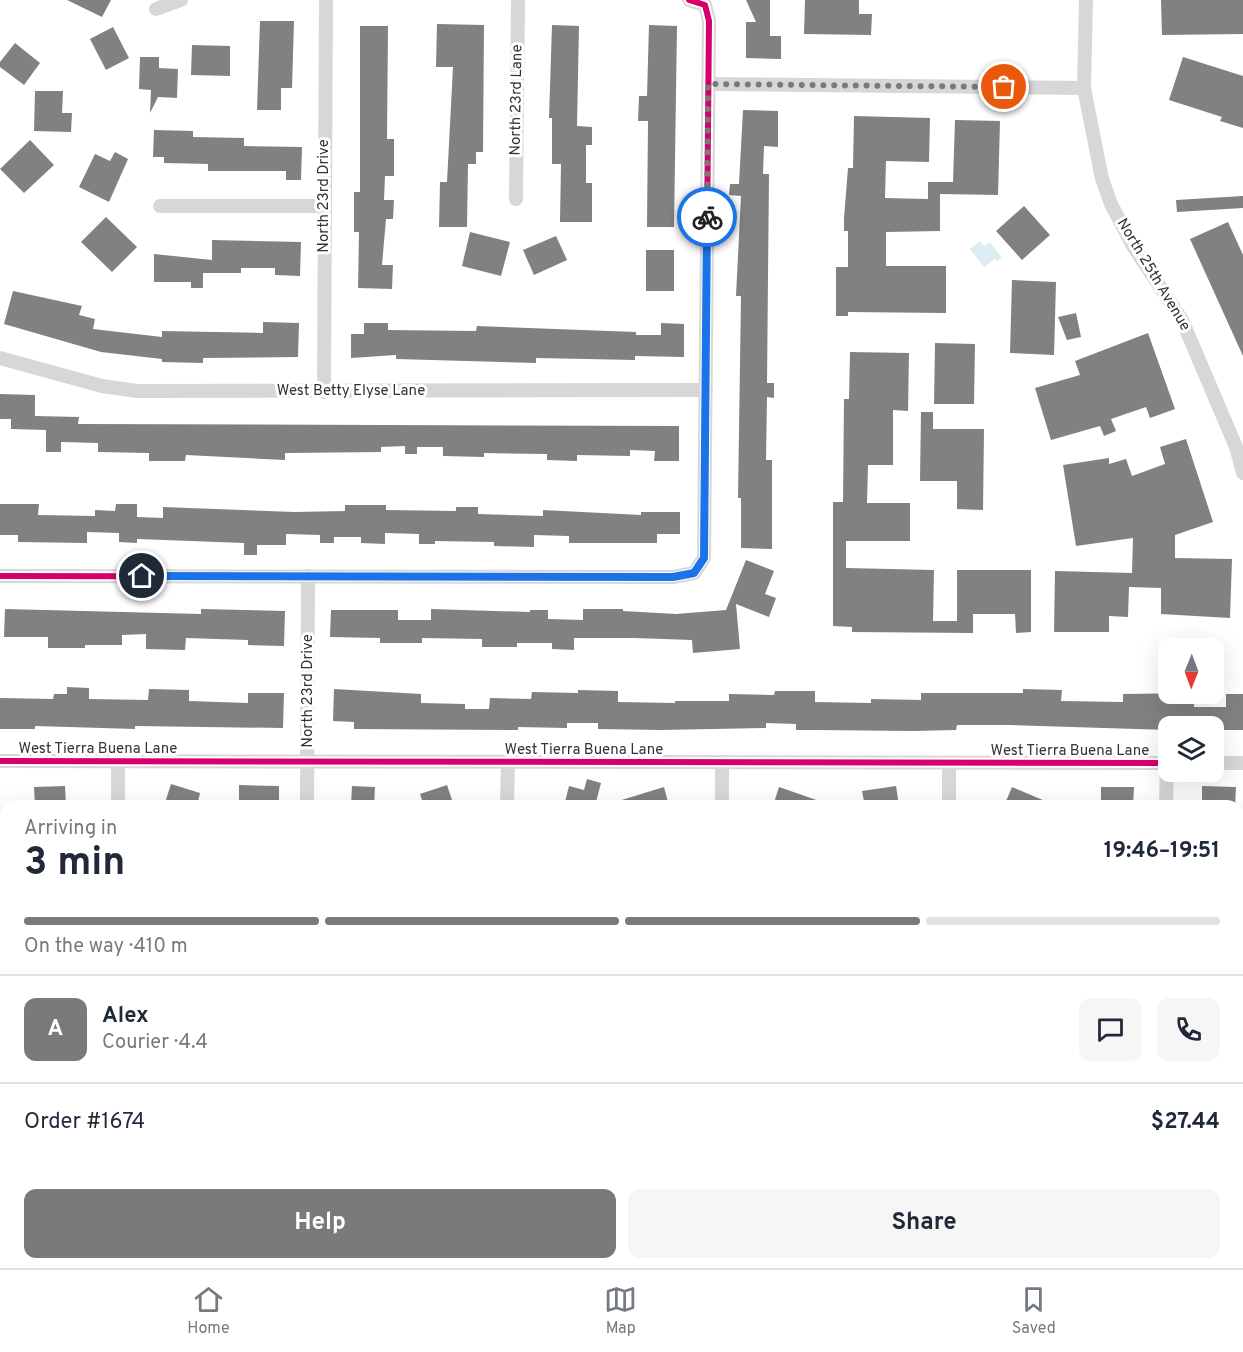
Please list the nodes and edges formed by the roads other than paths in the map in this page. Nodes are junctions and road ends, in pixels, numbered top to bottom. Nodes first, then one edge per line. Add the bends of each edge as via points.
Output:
1 (181, 0) edge
2 (326, 0) edge
3 (518, 0) edge
4 (689, 0) edge
5 (1086, 0) edge
6 (156, 9) dead end
7 (708, 84) junction
8 (1084, 88) junction
9 (516, 199) dead end
10 (160, 206) dead end
11 (324, 206) junction
12 (0, 358) edge
13 (706, 390) junction
14 (324, 392) junction
15 (1243, 473) edge
16 (0, 576) edge
17 (308, 576) junction
18 (0, 761) edge
19 (118, 761) junction
20 (307, 762) junction
21 (508, 762) junction
22 (722, 762) junction
23 (949, 763) junction
24 (1158, 763) edge
25 (1224, 763) edge
26 (1243, 763) edge
27 (1167, 782) edge
28 (118, 800) edge
29 (307, 800) edge
30 (507, 800) edge
31 (722, 800) edge
32 (949, 800) edge
33 (1166, 800) edge

1 - 6 street
2 - 11 street, North 23rd Drive
3 - 9 street, North 23rd Lane
4 - 7 street via 705,5 709,21
5 - 8 street, North 25th Avenue
7 - 8 street
7 - 13 street
8 - 15 street, North 25th Avenue via 1102,179 1111,204 1133,246 1182,320 1236,447
10 - 11 street
11 - 14 street, North 23rd Drive
12 - 14 street, West Betty Elyse Lane via 128,390
13 - 14 street, West Betty Elyse Lane
13 - 17 street via 704,558 694,573 673,577
16 - 17 street
17 - 20 street, North 23rd Drive
18 - 19 street, West Tierra Buena Lane
19 - 20 street, West Tierra Buena Lane
19 - 28 street, West Tierra Buena Lane
20 - 21 street, West Tierra Buena Lane
20 - 29 street, North 23rd Drive
21 - 22 street, West Tierra Buena Lane
21 - 30 street, West Tierra Buena Lane
22 - 23 street, West Tierra Buena Lane
22 - 31 street
23 - 24 street, West Tierra Buena Lane
23 - 32 street
25 - 26 street
27 - 33 street

